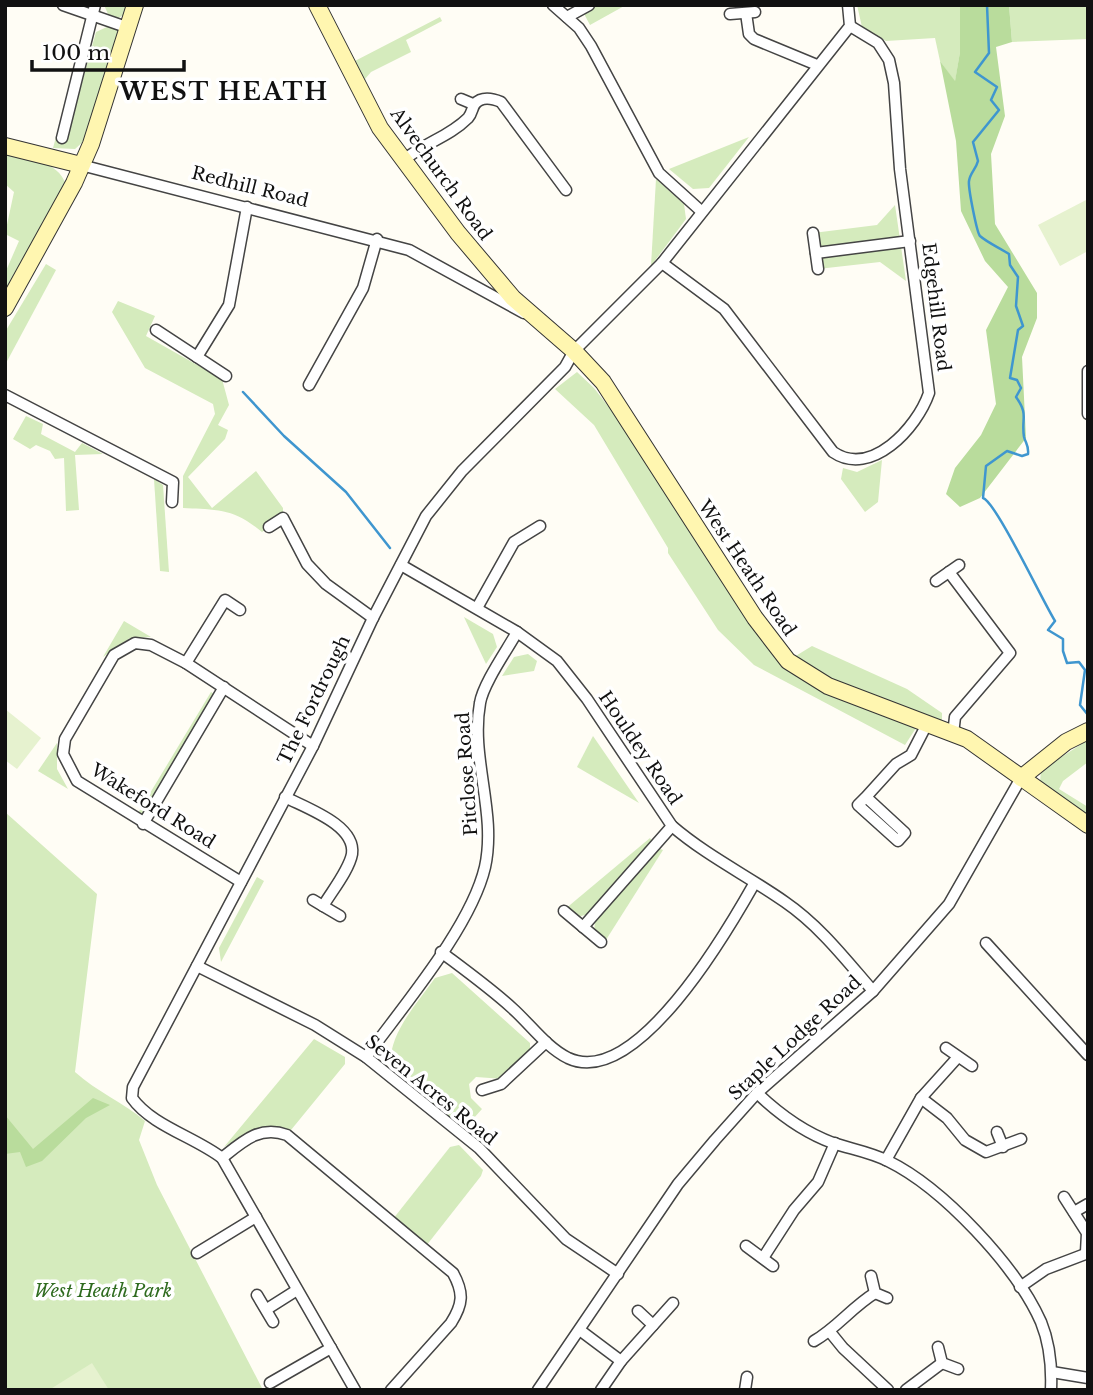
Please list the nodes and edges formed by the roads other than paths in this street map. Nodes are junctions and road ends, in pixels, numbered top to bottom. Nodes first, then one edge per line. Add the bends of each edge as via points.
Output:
1 (63, 5) edge
2 (135, 5) edge
3 (317, 5) edge
4 (553, 5) edge
5 (589, 5) edge
6 (848, 5) edge
7 (94, 9) edge
8 (730, 14) dead end
9 (567, 18) junction
10 (850, 26) junction
11 (129, 28) junction
12 (817, 65) junction
13 (461, 99) dead end
14 (473, 104) junction
15 (62, 138) dead end
16 (5, 146) edge
17 (404, 160) junction
18 (81, 164) junction
19 (566, 190) dead end
20 (247, 207) junction
21 (701, 211) junction
22 (813, 233) dead end
23 (377, 239) junction
24 (910, 241) junction
25 (816, 253) junction
26 (662, 263) junction
27 (818, 269) dead end
28 (492, 274) junction
29 (478, 288) junction
30 (5, 308) edge
31 (533, 317) junction
32 (156, 330) dead end
33 (574, 351) junction
34 (197, 357) junction
35 (1088, 371) edge
36 (226, 376) dead end
37 (309, 385) dead end
38 (5, 395) edge
39 (1088, 414) edge
40 (172, 502) dead end
41 (540, 526) dead end
42 (269, 527) dead end
43 (401, 565) junction
44 (959, 565) dead end
45 (949, 572) junction
46 (936, 581) dead end
47 (477, 608) junction
48 (240, 610) dead end
49 (373, 618) junction
50 (517, 632) junction
51 (186, 663) junction
52 (224, 687) junction
53 (927, 724) junction
54 (1088, 731) edge
55 (953, 734) junction
56 (313, 746) junction
57 (1021, 778) junction
58 (285, 797) junction
59 (866, 797) dead end
60 (143, 824) junction
61 (1088, 825) edge
62 (672, 827) junction
63 (241, 882) junction
64 (754, 884) junction
65 (313, 900) dead end
66 (323, 906) junction
67 (564, 911) dead end
68 (340, 916) dead end
69 (583, 927) junction
70 (601, 942) dead end
71 (986, 943) dead end
72 (441, 952) junction
73 (197, 967) junction
74 (873, 991) junction
75 (546, 1042) junction
76 (946, 1048) dead end
77 (1088, 1055) edge
78 (366, 1057) junction
79 (958, 1057) junction
80 (972, 1066) dead end
81 (482, 1090) dead end
82 (757, 1093) junction
83 (921, 1098) junction
84 (997, 1132) dead end
85 (1021, 1139) dead end
86 (835, 1143) junction
87 (1003, 1147) junction
88 (222, 1158) junction
89 (886, 1160) junction
90 (1064, 1197) dead end
91 (1088, 1204) edge
92 (1073, 1212) junction
93 (256, 1217) junction
94 (746, 1246) dead end
95 (197, 1252) dead end
96 (1087, 1252) edge
97 (762, 1258) junction
98 (773, 1266) dead end
99 (618, 1274) junction
100 (871, 1276) dead end
101 (1020, 1287) junction
102 (298, 1290) junction
103 (875, 1293) junction
104 (257, 1294) dead end
105 (887, 1297) dead end
106 (673, 1303) dead end
107 (267, 1309) junction
108 (638, 1311) dead end
109 (273, 1322) dead end
110 (653, 1325) junction
111 (581, 1331) junction
112 (830, 1332) junction
113 (814, 1341) dead end
114 (938, 1347) dead end
115 (331, 1348) junction
116 (621, 1361) junction
117 (943, 1363) junction
118 (958, 1368) dead end
119 (1052, 1372) junction
120 (747, 1377) dead end
121 (1088, 1378) edge
122 (270, 1383) dead end
123 (355, 1390) edge
124 (391, 1390) edge
125 (538, 1390) edge
126 (601, 1390) edge
127 (745, 1390) edge
128 (888, 1390) edge
129 (906, 1390) edge
130 (1051, 1390) edge

1 - 7 street
2 - 11 street
3 - 17 street, Alvechurch Road via 380,128
4 - 9 street
5 - 9 street
6 - 10 street
7 - 11 street
7 - 15 street
8 - 12 street via 751,12 749,34 754,39
9 - 21 street via 590,46 659,173
10 - 12 street, The Fordrough
10 - 24 street, Edgehill Road via 878,43 888,60
11 - 18 street
12 - 21 street, The Fordrough
13 - 14 street
14 - 17 street via 468,118
14 - 19 street via 487,98 501,102
16 - 18 street, Redhill Road
17 - 28 street, Alvechurch Road
18 - 20 street, Redhill Road
18 - 30 street
20 - 23 street, Redhill Road
20 - 34 street via 229,305
21 - 26 street, The Fordrough
22 - 25 street
23 - 29 street, Redhill Road via 409,250
23 - 37 street via 363,288
24 - 25 street
24 - 26 street, Edgehill Road via 929,393 909,430 883,449 854,461 833,452 724,309
25 - 27 street
26 - 33 street, The Fordrough
28 - 29 street
28 - 31 street, Alvechurch Road
29 - 31 street, Redhill Road
31 - 33 street, Redhill Road
32 - 34 street
33 - 43 street, The Fordrough via 565,367 444,491
33 - 53 street, West Heath Road via 603,382 742,600 788,661 828,686
34 - 36 street
35 - 39 street
38 - 40 street via 173,482
41 - 47 street via 514,542
42 - 49 street via 283,518 307,564
43 - 47 street, Houldey Road
43 - 49 street, The Fordrough
44 - 45 street
45 - 46 street
45 - 55 street via 1010,653 955,717
47 - 50 street, Houldey Road
48 - 51 street via 225,600
49 - 56 street, The Fordrough
50 - 62 street, Houldey Road via 569,675
50 - 72 street, Pitclose Road via 480,701 480,758 490,833 484,869 474,900
51 - 52 street, Wakeford Road
51 - 60 street, Wakeford Road via 151,645 135,643 124,648 114,655 65,739 63,754 77,781
52 - 56 street, Wakeford Road
52 - 60 street
53 - 55 street, West Heath Road
53 - 59 street via 911,755 896,764
54 - 57 street via 1066,742
55 - 57 street, West Heath Road
56 - 58 street, The Fordrough
57 - 61 street, West Heath Road
57 - 74 street, Staple Lodge Road via 949,904
58 - 63 street, The Fordrough
58 - 66 street via 342,829 351,842 352,856
60 - 63 street, Wakeford Road
62 - 64 street, Houldey Road
62 - 69 street
63 - 73 street, The Fordrough
64 - 74 street, Houldey Road via 786,902 818,929
64 - 75 street via 694,982 627,1046 607,1058 582,1062
65 - 66 street
66 - 68 street
67 - 69 street
69 - 70 street
71 - 77 street
72 - 75 street via 512,1008
72 - 78 street, Pitclose Road
73 - 78 street, Seven Acres Road via 315,1025
73 - 88 street, The Fordrough via 133,1087 132,1098 141,1110
74 - 82 street, Staple Lodge Road
75 - 81 street via 501,1084
76 - 79 street
78 - 99 street, Seven Acres Road via 479,1149 566,1239
79 - 80 street
79 - 83 street
82 - 86 street via 807,1132
82 - 99 street, Staple Lodge Road via 678,1184
83 - 87 street via 975,1147 986,1152
83 - 89 street
84 - 87 street
85 - 87 street
86 - 89 street
86 - 97 street via 818,1182
88 - 93 street
88 - 124 street via 264,1130 287,1135 453,1273 460,1287 458,1311
89 - 101 street via 910,1172 953,1208
90 - 92 street
91 - 92 street
92 - 96 street via 1087,1233
93 - 95 street
93 - 102 street
94 - 97 street
96 - 101 street via 1046,1269
97 - 98 street
99 - 111 street, Staple Lodge Road
100 - 103 street
101 - 119 street via 1040,1321
102 - 107 street
102 - 115 street
103 - 105 street
103 - 112 street via 853,1306
104 - 107 street
106 - 110 street
107 - 109 street
108 - 110 street
110 - 116 street
111 - 116 street
111 - 125 street, Staple Lodge Road
112 - 113 street
112 - 128 street
114 - 117 street
115 - 122 street
115 - 123 street
116 - 126 street
117 - 118 street
117 - 129 street
119 - 121 street
119 - 130 street
120 - 127 street

